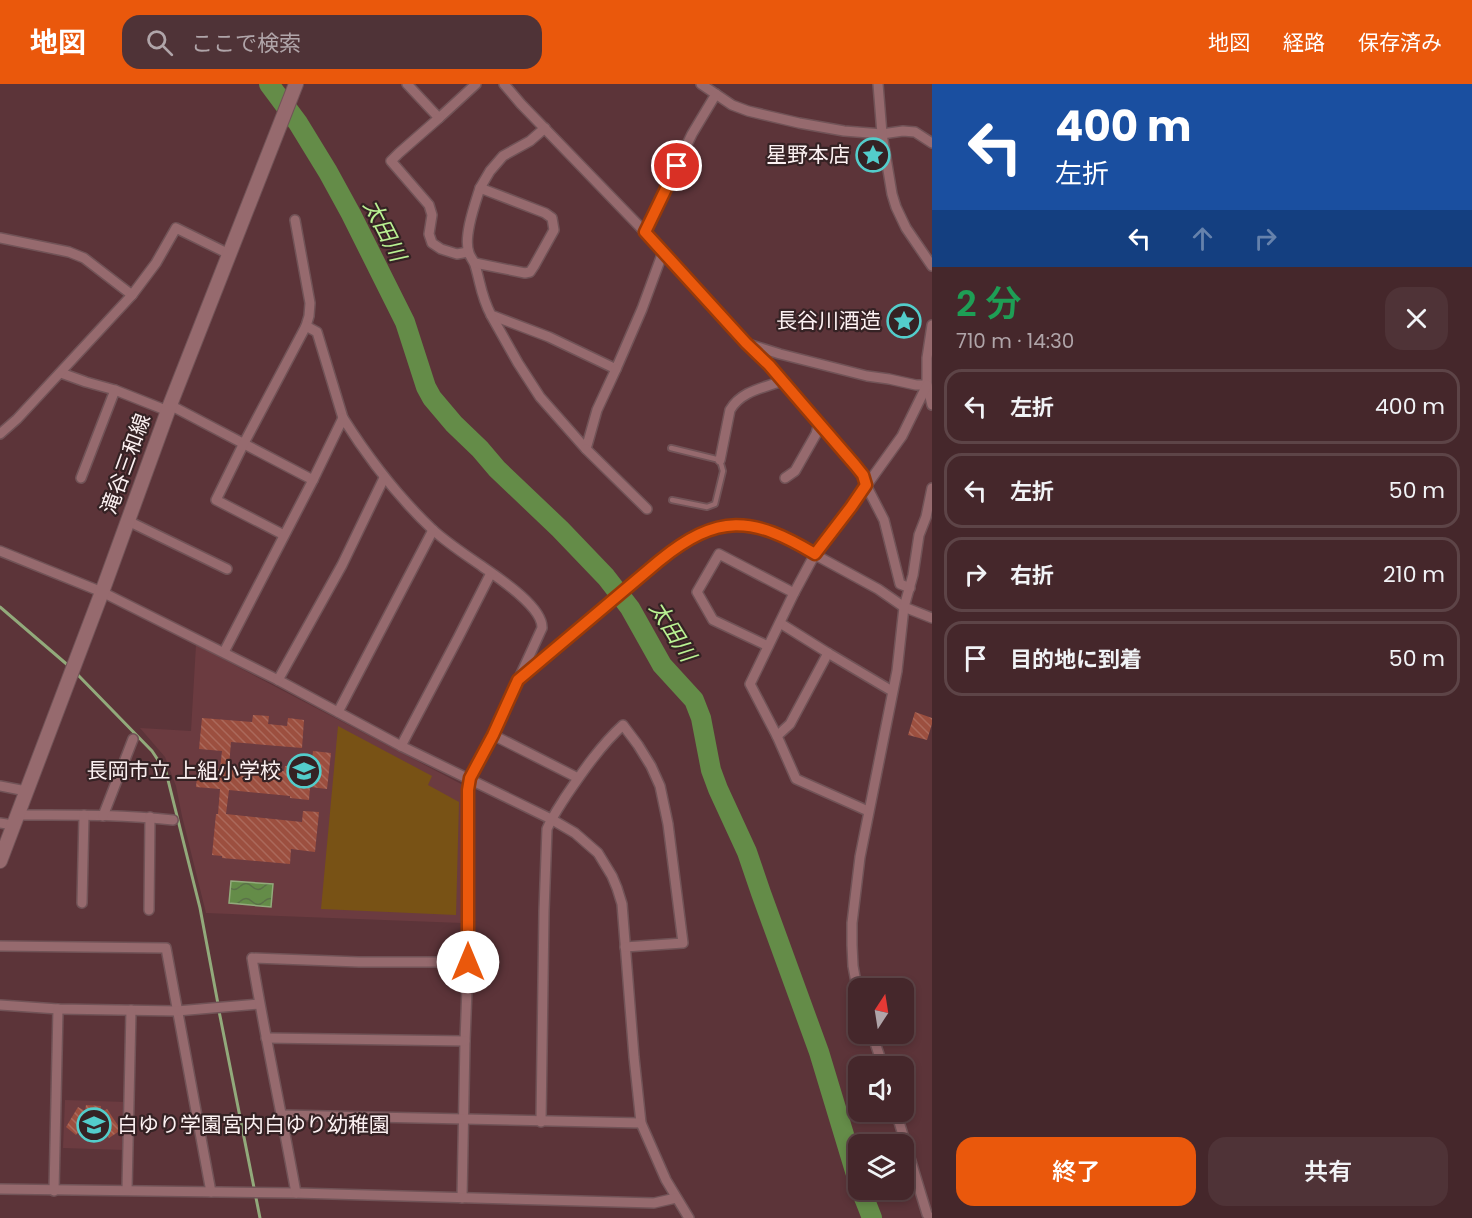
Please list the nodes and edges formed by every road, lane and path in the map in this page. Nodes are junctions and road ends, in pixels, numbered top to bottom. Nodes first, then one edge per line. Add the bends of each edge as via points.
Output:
1 (296, 84) edge
2 (407, 84) edge
3 (476, 84) edge
4 (504, 84) edge
5 (701, 84) edge
6 (878, 84) edge
7 (716, 94) junction
8 (439, 118) junction
9 (545, 128) junction
10 (882, 134) junction
11 (932, 143) edge
12 (480, 188) junction
13 (296, 220) dead end
14 (645, 232) junction
15 (0, 238) edge
16 (468, 252) junction
17 (663, 252) junction
18 (229, 254) junction
19 (475, 263) junction
20 (932, 266) edge
21 (132, 295) junction
22 (491, 315) junction
23 (932, 325) edge
24 (306, 326) junction
25 (746, 343) junction
26 (616, 369) junction
27 (929, 372) edge
28 (61, 373) junction
29 (782, 381) junction
30 (927, 385) junction
31 (115, 390) junction
32 (932, 405) edge
33 (169, 408) junction
34 (343, 418) junction
35 (819, 423) junction
36 (0, 434) edge
37 (243, 445) junction
38 (671, 448) dead end
39 (586, 449) junction
40 (720, 460) junction
41 (81, 478) dead end
42 (384, 478) junction
43 (785, 478) dead end
44 (313, 480) junction
45 (866, 485) junction
46 (932, 488) edge
47 (672, 500) dead end
48 (647, 509) dead end
49 (128, 521) junction
50 (433, 530) junction
51 (284, 535) junction
52 (0, 551) edge
53 (815, 554) junction
54 (227, 569) dead end
55 (491, 573) junction
56 (910, 588) junction
57 (102, 592) junction
58 (794, 593) junction
59 (904, 607) junction
60 (932, 618) edge
61 (780, 623) junction
62 (768, 646) junction
63 (224, 652) junction
64 (828, 653) junction
65 (278, 680) junction
66 (518, 680) junction
67 (892, 691) junction
68 (338, 712) junction
69 (493, 735) junction
70 (777, 736) junction
71 (133, 738) dead end
72 (401, 746) junction
73 (470, 778) junction
74 (578, 778) junction
75 (0, 786) edge
76 (26, 791) junction
77 (868, 811) junction
78 (84, 815) junction
79 (103, 816) junction
80 (150, 818) junction
81 (551, 819) junction
82 (172, 820) dead end
83 (10, 821) edge
84 (0, 861) edge
85 (82, 903) dead end
86 (149, 910) dead end
87 (0, 946) edge
88 (626, 947) junction
89 (468, 962) junction
90 (855, 978) edge
91 (260, 1004) junction
92 (0, 1005) edge
93 (58, 1009) junction
94 (131, 1010) junction
95 (177, 1011) junction
96 (266, 1038) junction
97 (465, 1041) junction
98 (282, 1115) junction
99 (464, 1120) junction
100 (541, 1122) junction
101 (899, 1122) edge
102 (641, 1124) junction
103 (0, 1189) edge
104 (127, 1190) junction
105 (54, 1191) junction
106 (211, 1192) junction
107 (296, 1193) junction
108 (462, 1197) junction
109 (676, 1198) junction
110 (689, 1218) edge
111 (930, 1218) edge

1 - 18 main road, 滝谷三和線
2 - 8 street
3 - 8 street
4 - 9 street
5 - 7 street
6 - 10 street
7 - 10 street via 748,111 844,131
7 - 14 street via 692,134
8 - 16 street via 392,161 429,205 432,243 457,254
9 - 12 street via 503,156
9 - 14 street
10 - 11 street via 915,132
10 - 20 street via 896,207
12 - 16 street via 471,215
12 - 19 street via 545,213 552,218 554,230 530,272
13 - 24 street via 310,303
14 - 17 street
15 - 21 street via 84,258
16 - 19 street
17 - 25 street
17 - 26 street
18 - 21 street via 176,228
18 - 33 main road, 滝谷三和線
19 - 22 street
21 - 28 street
22 - 26 street
22 - 39 street via 540,398
23 - 27 street
24 - 34 street via 317,332
24 - 37 street
25 - 29 street
25 - 30 street via 867,376
26 - 39 street via 597,410
27 - 30 street
28 - 31 street
28 - 36 street
29 - 35 street
29 - 40 street via 761,387 733,405
30 - 32 street
30 - 45 street via 902,436
31 - 33 street
31 - 41 street
33 - 37 street
33 - 49 main road, 滝谷三和線
34 - 42 street
34 - 44 street
35 - 43 street via 795,471
35 - 45 street via 863,475
37 - 44 street
37 - 51 street via 216,500
38 - 40 lane
39 - 48 street
40 - 47 lane via 723,471 715,504 707,507
42 - 50 street
42 - 65 street via 342,565
44 - 51 street
45 - 53 street
45 - 56 street via 884,520 900,584
46 - 56 street via 918,535
49 - 54 street
49 - 57 main road, 滝谷三和線
50 - 55 street
50 - 68 street
51 - 63 street
52 - 57 street
53 - 58 street
53 - 59 street
53 - 66 street via 759,528 730,525 693,537
55 - 66 street via 529,603 542,622
55 - 72 street
56 - 59 street
57 - 63 street
57 - 76 main road, 滝谷三和線
58 - 61 street
58 - 62 street via 719,554 697,592 713,620
59 - 60 street
59 - 67 street
61 - 62 street
61 - 64 street
62 - 70 street via 750,684
63 - 65 street
64 - 67 street
64 - 70 street via 790,724
65 - 68 street
66 - 69 street
67 - 77 street
68 - 72 street
69 - 73 street
69 - 74 street
70 - 77 street via 796,779
71 - 79 street
72 - 73 street
73 - 81 street
73 - 89 street
74 - 81 street
74 - 88 street via 623,725 660,786 683,943
75 - 76 street
76 - 83 main road, 滝谷三和線
77 - 90 street via 852,923
78 - 79 street
78 - 83 street
78 - 85 street
79 - 80 street
80 - 82 street
80 - 86 street
81 - 88 street via 588,843 612,876 622,904
81 - 100 street via 547,829 544,911
83 - 84 main road, 滝谷三和線
87 - 95 street via 166,948
88 - 102 street
89 - 91 street via 252,958
89 - 97 street
91 - 95 street
91 - 96 street
92 - 93 street
93 - 94 street
93 - 105 street
94 - 95 street
94 - 104 street
95 - 106 street
96 - 97 street
96 - 98 street
97 - 99 street
98 - 99 street
98 - 107 street
99 - 100 street
99 - 108 street
100 - 102 street
101 - 111 street
102 - 109 street
103 - 105 street
104 - 105 street
104 - 106 street
106 - 107 street
107 - 108 street
108 - 109 street via 654,1203
109 - 110 street

